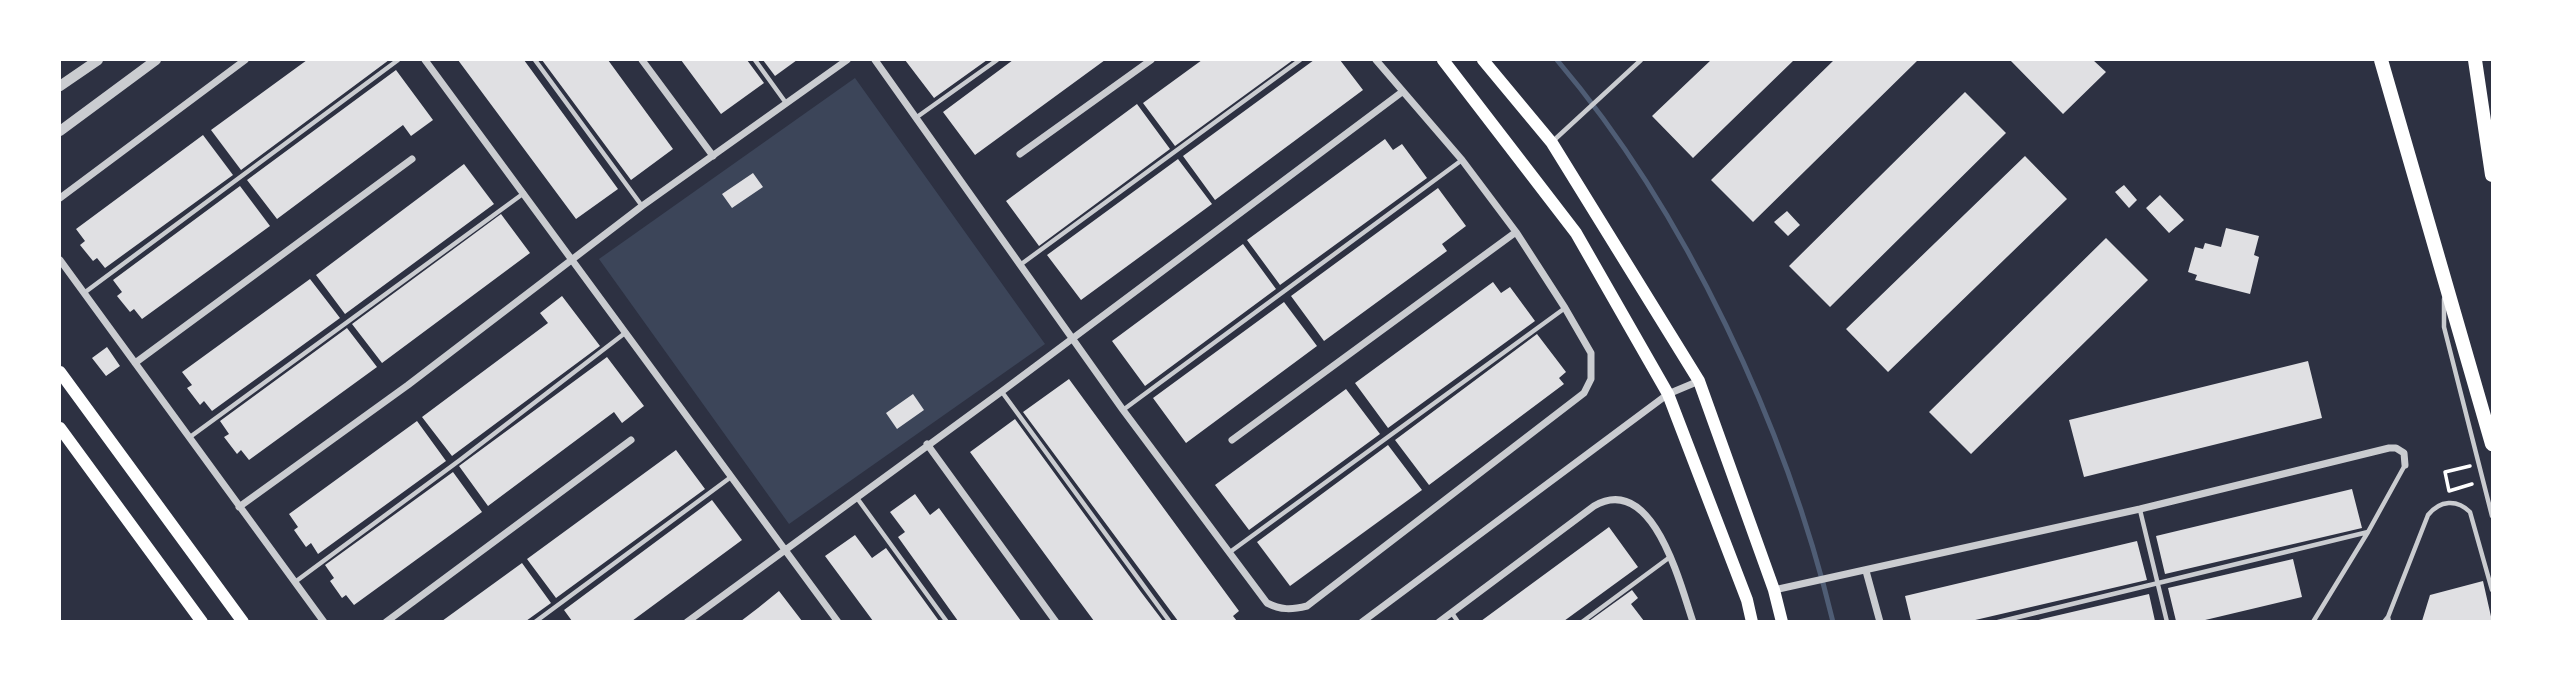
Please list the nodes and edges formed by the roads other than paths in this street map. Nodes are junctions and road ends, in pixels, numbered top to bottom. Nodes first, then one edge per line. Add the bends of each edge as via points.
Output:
1 (98, 60) edge
2 (156, 60) edge
3 (245, 60) edge
4 (398, 60) edge
5 (425, 60) edge
6 (535, 60) edge
7 (642, 60) edge
8 (755, 60) edge
9 (848, 60) edge
10 (875, 60) edge
11 (997, 60) edge
12 (1151, 60) edge
13 (1300, 60) edge
14 (1376, 60) edge
15 (1443, 60) edge
16 (1483, 60) edge
17 (1641, 60) edge
18 (2381, 60) edge
19 (2475, 60) edge
20 (60, 86) edge
21 (1402, 92) junction
22 (786, 103) junction
23 (917, 117) junction
24 (60, 131) edge
25 (1552, 143) junction
26 (1020, 154) dead end
27 (713, 156) junction
28 (412, 159) dead end
29 (1462, 160) junction
30 (2493, 175) edge
31 (524, 193) junction
32 (60, 198) edge
33 (642, 206) junction
34 (1516, 232) junction
35 (572, 258) junction
36 (60, 260) edge
37 (1020, 265) junction
38 (2444, 280) junction
39 (83, 293) junction
40 (1565, 308) junction
41 (625, 333) junction
42 (1072, 338) junction
43 (135, 363) junction
44 (60, 372) edge
45 (1699, 381) junction
46 (1002, 392) junction
47 (1668, 394) junction
48 (1123, 410) junction
49 (60, 428) edge
50 (189, 437) junction
51 (631, 440) dead end
52 (1232, 440) dead end
53 (928, 444) junction
54 (2493, 444) edge
55 (2405, 465) joint
56 (731, 477) junction
57 (856, 497) junction
58 (239, 506) junction
59 (2140, 509) junction
60 (2493, 516) edge
61 (2368, 532) junction
62 (783, 551) junction
63 (1230, 552) junction
64 (1670, 557) junction
65 (1866, 571) junction
66 (294, 582) junction
67 (2157, 582) junction
68 (1774, 590) junction
69 (2493, 590) edge
70 (1451, 612) junction
71 (2387, 620) edge
72 (202, 621) edge
73 (243, 621) edge
74 (324, 621) edge
75 (386, 621) edge
76 (535, 621) edge
77 (687, 621) edge
78 (837, 621) edge
79 (947, 621) edge
80 (1056, 621) edge
81 (1170, 621) edge
82 (1363, 621) edge
83 (1439, 621) edge
84 (1458, 621) edge
85 (1582, 621) edge
86 (1693, 621) edge
87 (1752, 621) edge
88 (1782, 621) edge
89 (1880, 621) edge
90 (1997, 621) edge
91 (2167, 621) edge
92 (2313, 621) edge

1 - 20 street
2 - 24 street
3 - 32 street
4 - 39 lane
5 - 31 street
6 - 33 lane
7 - 27 street
8 - 22 lane
9 - 22 street
10 - 23 street
11 - 23 lane
12 - 26 street
13 - 37 lane
14 - 21 street
15 - 47 main road via 1576,233
16 - 25 main road
17 - 25 lane
18 - 38 highway
19 - 30 highway
21 - 29 street
21 - 42 street
22 - 27 street
23 - 37 street
25 - 45 main road
27 - 33 street
28 - 43 street
29 - 34 street
29 - 48 lane
31 - 35 street
31 - 50 lane
33 - 35 street
34 - 40 street
34 - 52 street
35 - 41 street
35 - 58 street via 408,385
36 - 39 street
37 - 42 street
38 - 54 highway
38 - 60 lane via 2444,327
39 - 43 street
40 - 63 lane
40 - 63 street via 1591,353 1591,379 1584,393 1307,606 1293,610 1266,603
41 - 56 street
41 - 66 lane
42 - 46 street
42 - 48 street
43 - 50 street
44 - 73 main road
45 - 47 street
45 - 68 main road
46 - 53 street
46 - 81 lane
47 - 82 street
47 - 87 main road
48 - 63 street
49 - 72 main road
50 - 58 street
51 - 75 street
53 - 57 street
53 - 80 street
55 - 59 street via 2404,453 2389,448
55 - 61 lane
56 - 62 street
56 - 76 lane
57 - 62 street
57 - 79 lane
58 - 66 street
59 - 65 street
59 - 67 lane
61 - 67 lane
61 - 92 lane
62 - 77 street
62 - 78 street
64 - 70 street via 1651,519 1628,502 1602,501
64 - 85 lane
64 - 86 street
65 - 68 street
65 - 89 street
66 - 74 street
67 - 90 lane
67 - 91 lane
68 - 88 main road
69 - 71 lane via 2470,512 2460,505 2440,504 2428,515
70 - 83 street
70 - 84 lane

